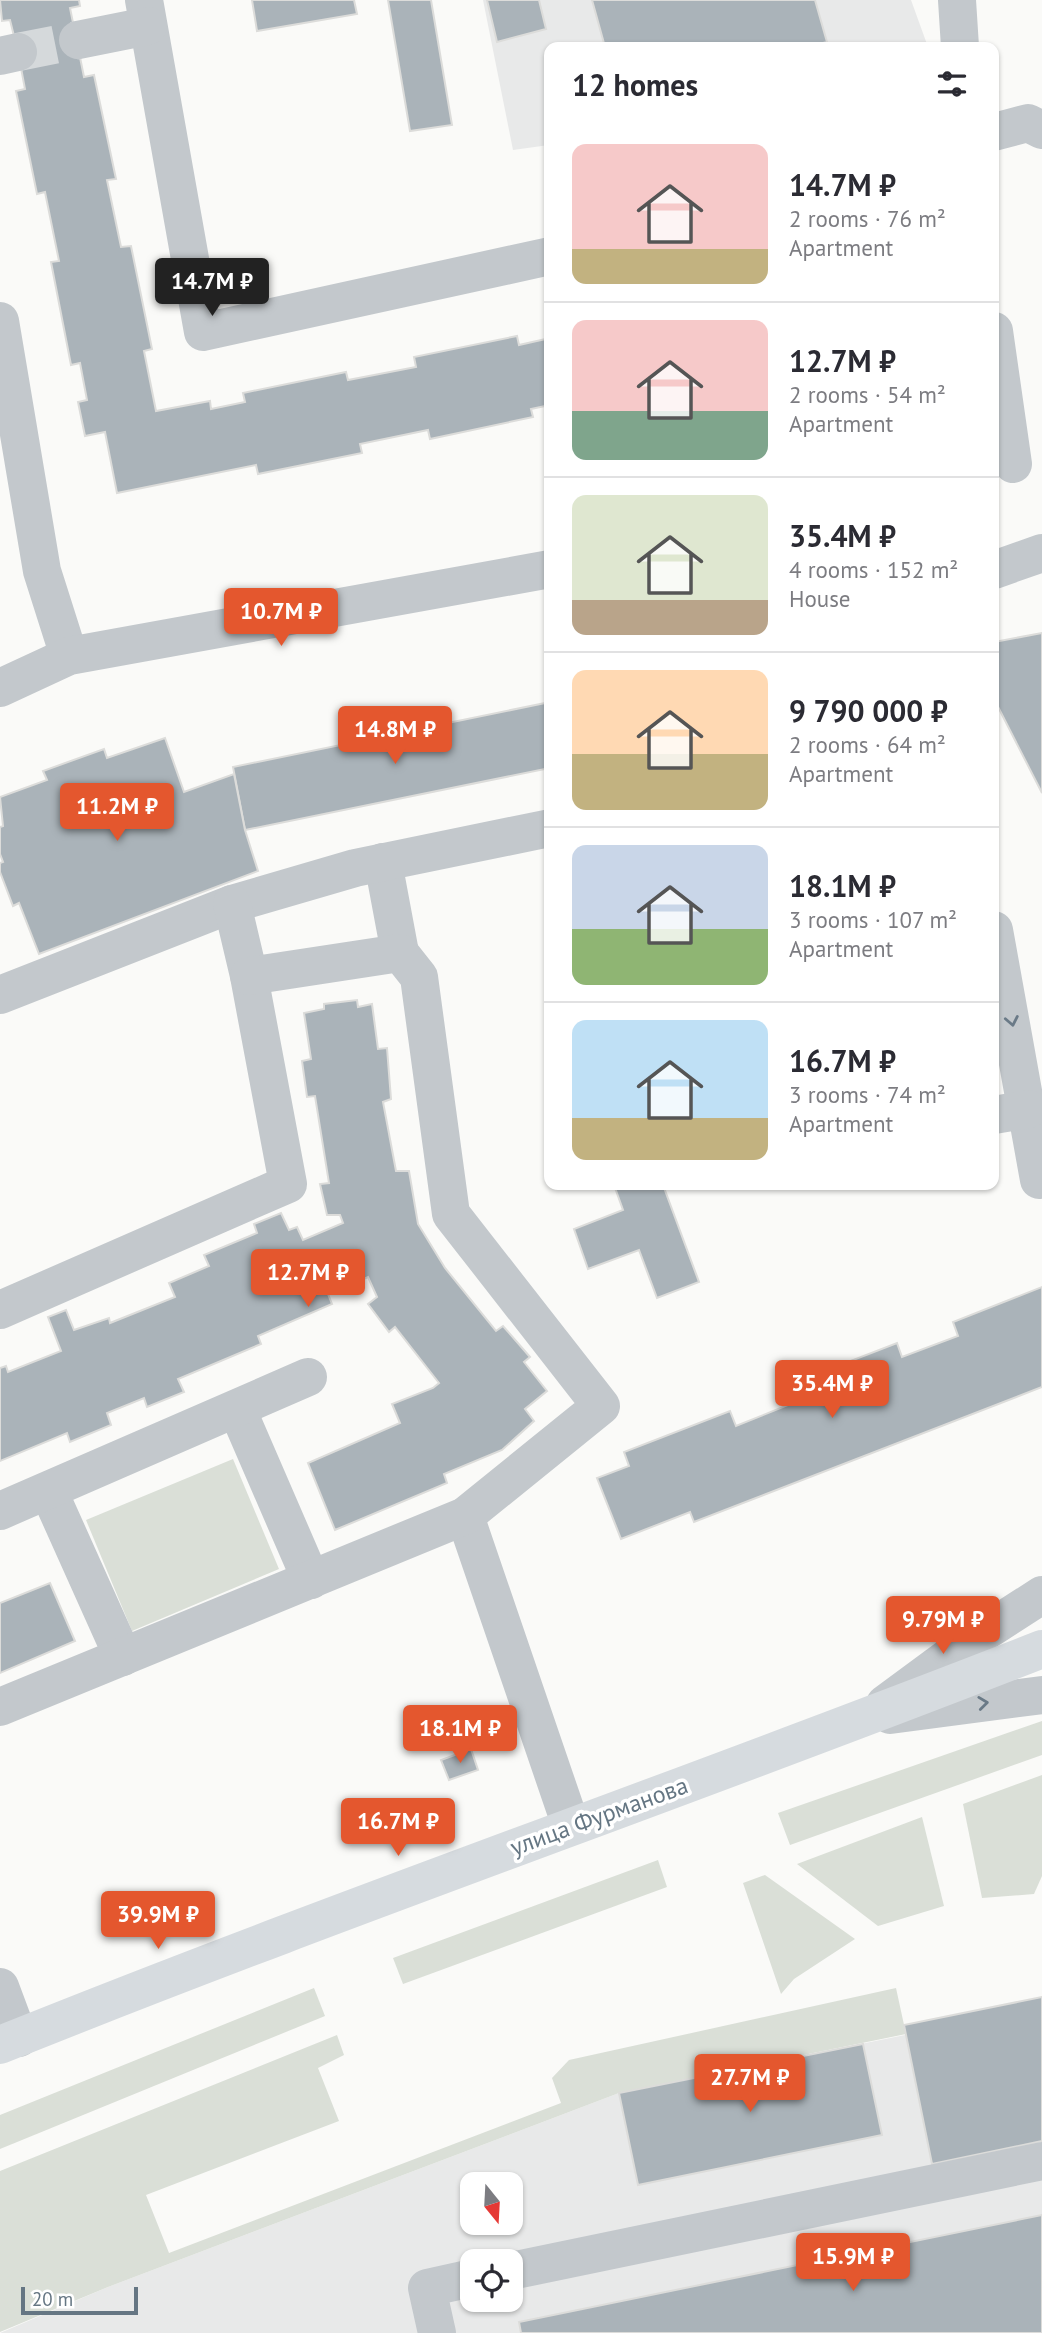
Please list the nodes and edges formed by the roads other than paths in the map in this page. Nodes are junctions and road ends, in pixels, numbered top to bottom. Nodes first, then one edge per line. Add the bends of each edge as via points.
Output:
1 (957, 0) edge
2 (146, 13) edge
3 (78, 40) tunnel mouth
4 (960, 42) edge
5 (1042, 130) edge
6 (999, 131) edge
7 (544, 257) edge
8 (0, 321) edge
9 (999, 361) edge
10 (1016, 463) edge
11 (1042, 553) edge
12 (999, 568) edge
13 (544, 570) edge
14 (69, 656) junction
15 (4, 674) edge
16 (544, 829) edge
17 (383, 862) junction
18 (232, 904) junction
19 (400, 953) junction
20 (249, 976) junction
21 (999, 984) edge
22 (0, 995) edge
23 (1011, 1112) edge
24 (1042, 1179) edge
25 (0, 1310) edge
26 (308, 1377) dead end
27 (237, 1409) junction
28 (49, 1492) junction
29 (0, 1511) edge
30 (465, 1516) junction
31 (311, 1580) junction
32 (1042, 1595) edge
33 (1042, 1649) edge
34 (123, 1657) junction
35 (1042, 1695) edge
36 (0, 1707) edge
37 (867, 1718) junction
38 (571, 1826) junction
39 (0, 1987) edge
40 (9, 2042) edge
41 (1042, 2161) edge
42 (523, 2268) edge
43 (460, 2281) edge
44 (437, 2333) edge

1 - 4 street
2 - 3 street
2 - 7 street via 203,332
5 - 6 street via 1028,123
8 - 14 street via 42,571
9 - 10 street
11 - 12 street
13 - 14 street
14 - 15 street
16 - 17 street
17 - 18 street
17 - 19 street
18 - 20 street
18 - 22 street
19 - 20 street
19 - 30 street via 419,977 451,1214 601,1406
20 - 25 street via 288,1184
21 -> 23 street
23 - 24 street
26 - 27 street
27 - 28 street
27 - 31 street
28 - 29 street
28 - 34 street
30 - 31 street
30 - 38 street
31 - 34 street
32 - 37 street via 969,1642
33 - 37 main road, улица Фурманова
34 - 36 street
37 -> 35 street
37 - 38 main road, улица Фурманова
38 - 40 main road, улица Фурманова
39 - 40 street
41 - 42 street
43 - 44 street via 428,2288

